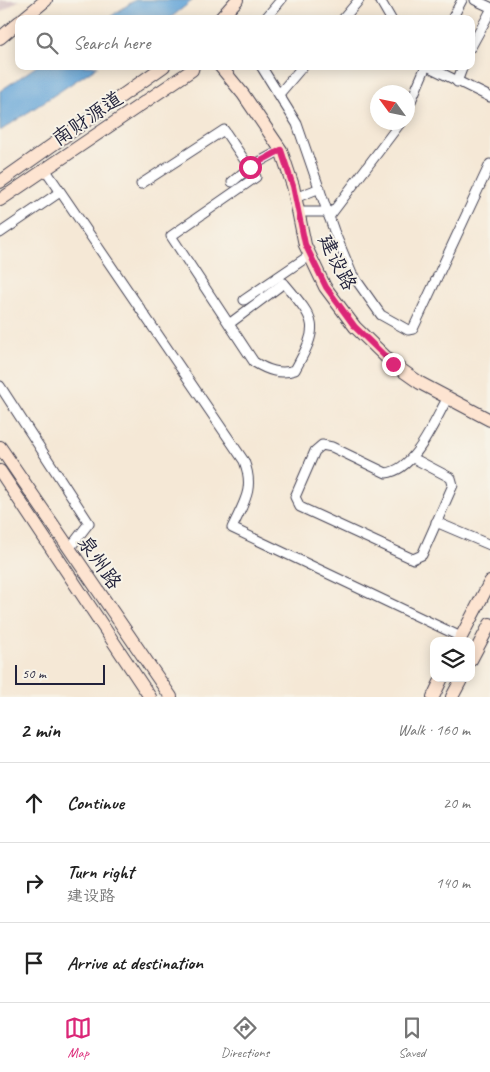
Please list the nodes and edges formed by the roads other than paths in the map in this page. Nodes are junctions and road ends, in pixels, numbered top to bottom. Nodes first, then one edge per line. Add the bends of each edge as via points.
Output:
1 (46, 0) edge
2 (237, 0) edge
3 (281, 0) edge
4 (359, 0) edge
5 (380, 0) edge
6 (462, 0) edge
7 (475, 0) edge
8 (490, 6) edge
9 (490, 12) edge
10 (28, 15) edge
11 (224, 15) edge
12 (268, 15) edge
13 (346, 15) edge
14 (388, 15) edge
15 (454, 15) edge
16 (15, 25) edge
17 (0, 38) edge
18 (475, 40) edge
19 (158, 70) edge
20 (192, 70) edge
21 (223, 70) edge
22 (264, 70) edge
23 (300, 70) edge
24 (425, 70) edge
25 (434, 70) edge
26 (462, 70) edge
27 (457, 82) junction
28 (415, 93) edge
29 (280, 94) junction
30 (490, 97) edge
31 (395, 130) edge
32 (281, 150) junction
33 (490, 164) edge
34 (250, 167) junction
35 (45, 169) junction
36 (0, 182) edge
37 (232, 182) dead end
38 (141, 184) dead end
39 (320, 188) junction
40 (60, 192) junction
41 (295, 198) junction
42 (0, 200) edge
43 (298, 212) junction
44 (328, 214) junction
45 (0, 233) edge
46 (310, 255) junction
47 (285, 272) junction
48 (284, 283) junction
49 (244, 300) dead end
50 (229, 324) junction
51 (0, 386) edge
52 (447, 399) junction
53 (490, 420) edge
54 (0, 447) edge
55 (413, 458) junction
56 (0, 471) edge
57 (436, 522) junction
58 (490, 545) edge
59 (69, 549) junction
60 (490, 582) edge
61 (490, 624) edge
62 (456, 637) edge
63 (461, 637) edge
64 (475, 652) edge
65 (440, 682) edge
66 (460, 682) edge
67 (150, 697) edge
68 (171, 697) edge
69 (433, 697) edge
70 (452, 697) edge

1 - 10 street
2 - 11 street
3 - 12 street
4 - 13 street
5 - 14 street
6 - 15 street
7 - 8 street
9 - 18 street
16 - 17 street
19 - 36 street, 南财源道
20 - 35 street, 南财源道
21 - 32 street, 建设路
22 - 29 street
23 - 29 street
24 - 28 street
25 - 27 street
26 - 27 street
27 - 30 street
29 - 39 street via 297,124
31 - 44 street
32 - 34 street
32 - 41 street, 建设路
33 - 44 street via 413,329 408,330 381,315 352,274
34 - 37 street
34 - 38 street via 224,130
34 - 50 street via 256,177 171,236
35 - 40 street
35 - 42 street, 南财源道
39 - 41 street
39 - 44 street
40 - 45 street
40 - 62 street via 244,461 250,476 247,494 232,528
41 - 43 street, 建设路
43 - 44 street
43 - 46 street, 建设路
46 - 47 street
46 - 52 street, 建设路 via 326,287 355,327 393,364
47 - 48 street
47 - 49 street
48 - 50 street
48 - 50 street via 311,319 313,331 308,348 295,370 284,374 254,362
51 - 59 street via 89,522
52 - 53 street, 建设路
52 - 55 street
54 - 59 street, 泉州路
55 - 57 street via 452,478
55 - 57 street via 396,472 386,473 322,445 315,451 295,497 300,507 413,559 422,555
56 - 67 street, 泉州路
57 - 58 street
59 - 68 street, 泉州路
60 - 63 street
61 - 64 street
65 - 69 street
66 - 70 street

